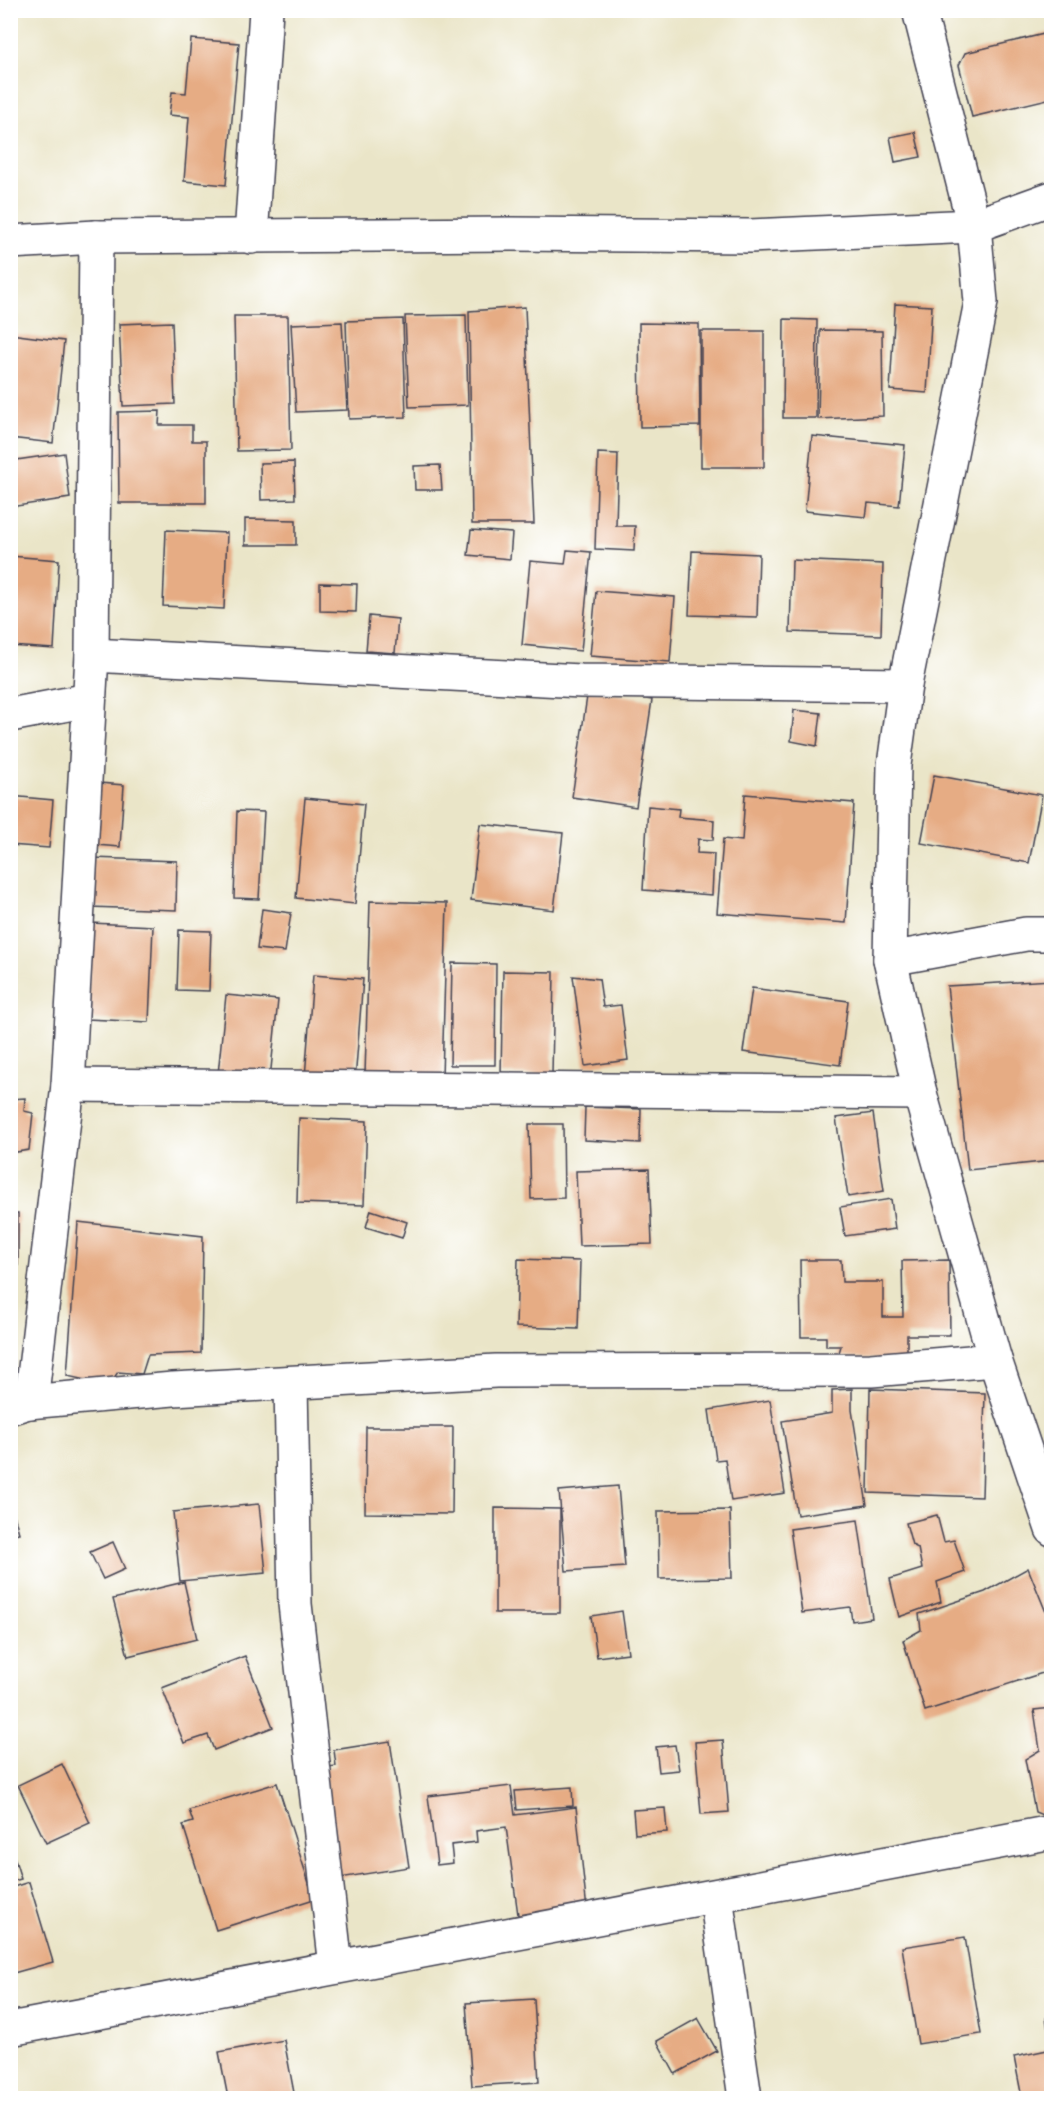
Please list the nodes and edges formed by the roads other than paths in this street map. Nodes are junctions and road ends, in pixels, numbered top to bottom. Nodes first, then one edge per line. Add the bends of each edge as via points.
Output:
1 (266, 10) edge
2 (919, 10) edge
3 (1052, 198) edge
4 (974, 226) junction
5 (96, 237) junction
6 (251, 237) junction
7 (10, 242) edge
8 (92, 656) junction
9 (905, 685) junction
10 (89, 700) junction
11 (10, 715) edge
12 (1052, 934) edge
13 (890, 958) junction
14 (68, 1085) junction
15 (920, 1093) junction
16 (995, 1360) junction
17 (291, 1383) junction
18 (21, 1404) edge
19 (1052, 1529) edge
20 (1052, 1832) edge
21 (716, 1896) junction
22 (336, 1967) junction
23 (10, 2029) edge
24 (745, 2098) edge

1 - 6 street
2 - 4 street
3 - 4 street
4 - 6 street via 750,236
4 - 9 street via 981,302
5 - 6 street
5 - 7 street
5 - 8 street
8 - 9 street via 581,681
8 - 10 street
9 - 13 street via 894,765
10 - 11 street
10 - 14 street
12 - 13 street via 1026,934
13 - 15 street
14 - 15 street
14 - 18 street
15 - 16 street
16 - 17 street via 871,1370 496,1371
16 - 19 street
17 - 18 street
17 - 22 street via 295,1604
20 - 21 street
21 - 22 street
21 - 24 street
22 - 23 street

